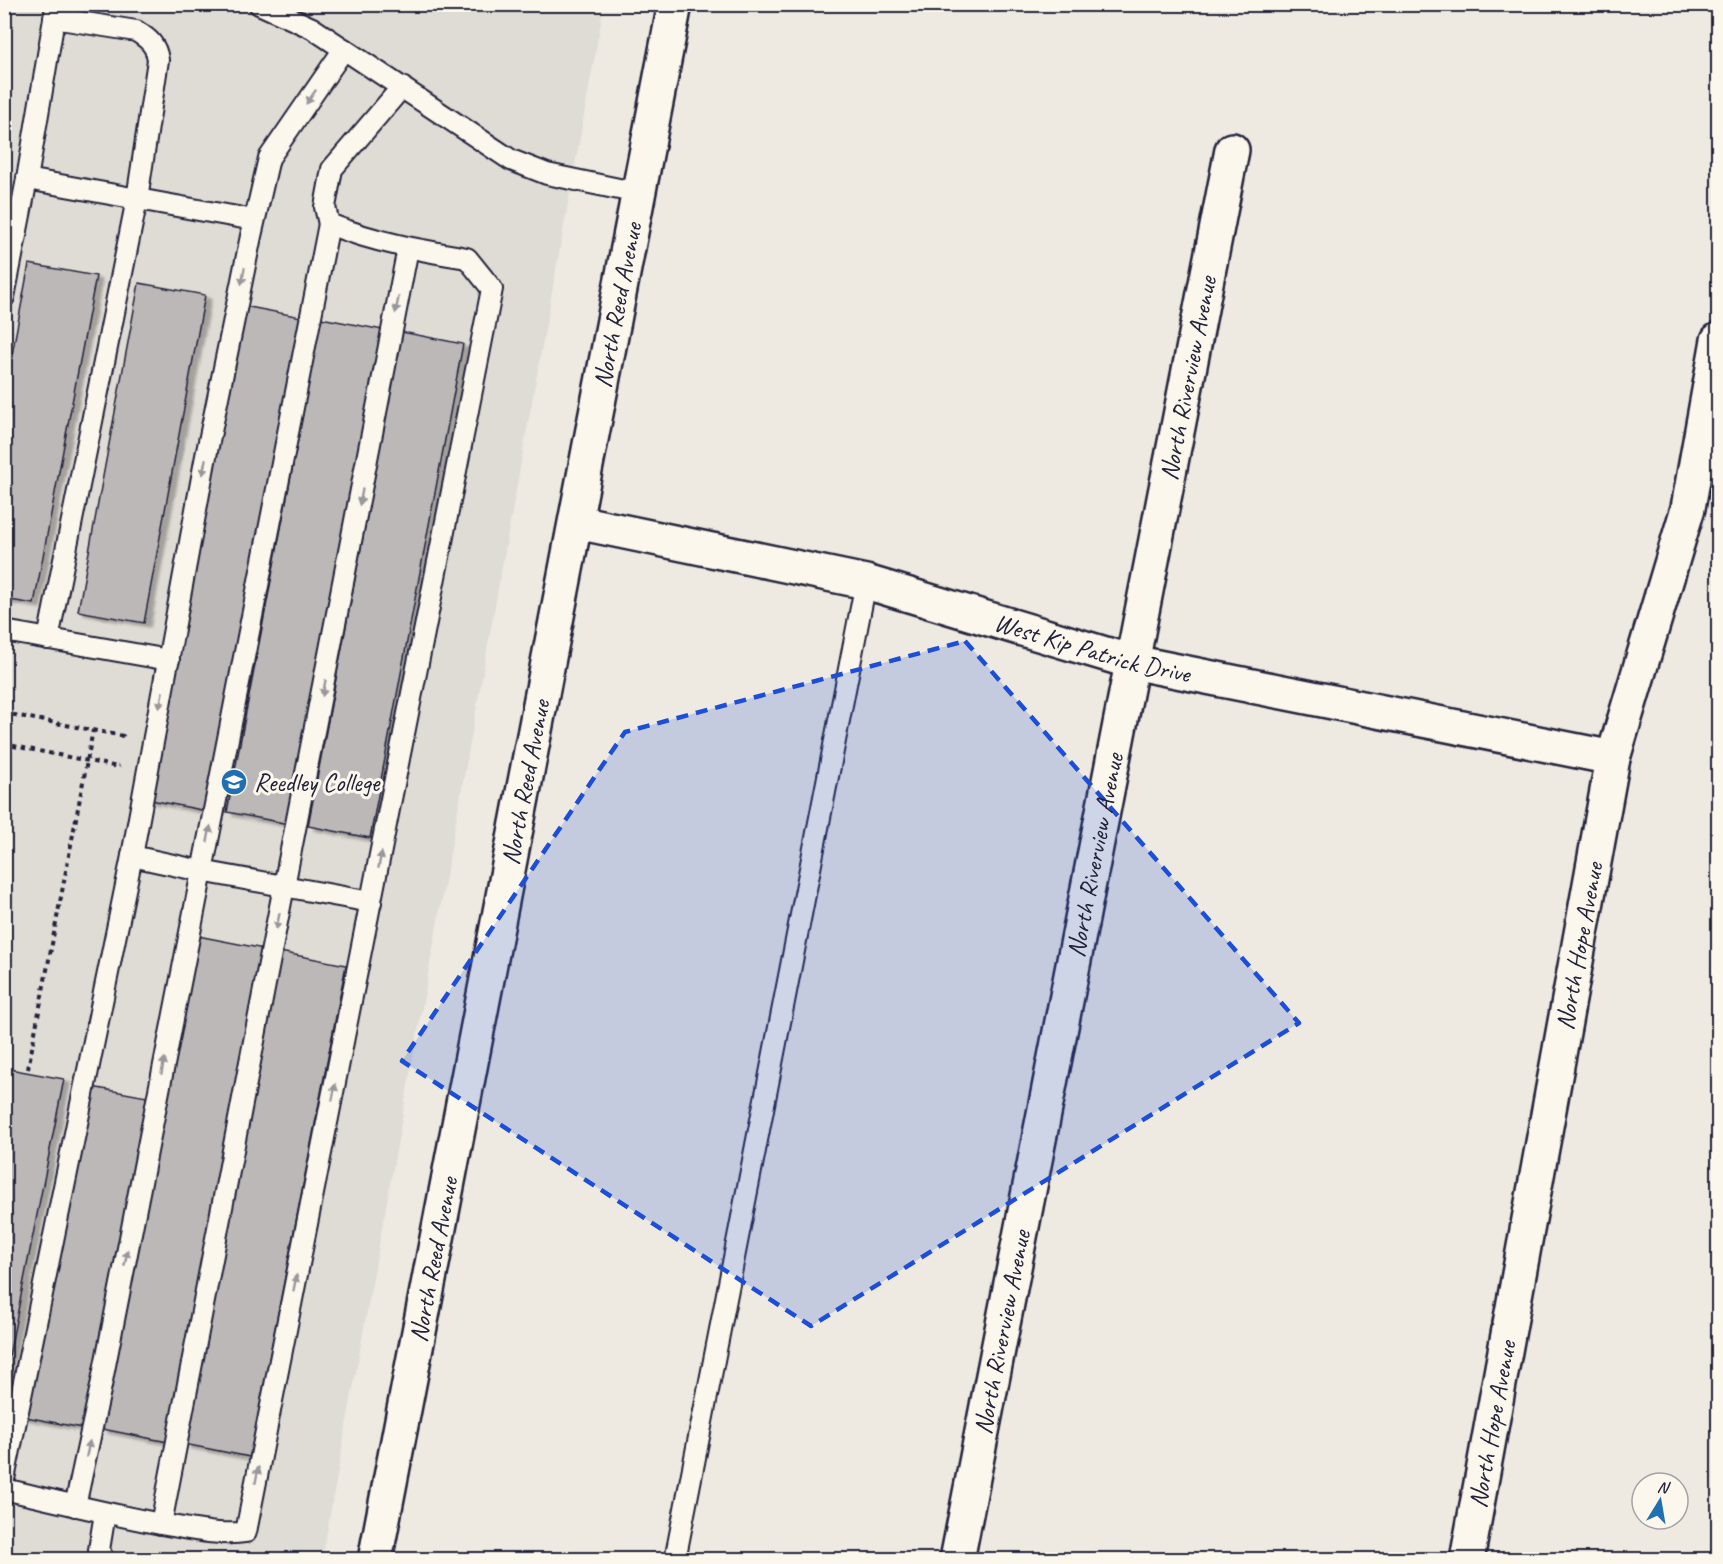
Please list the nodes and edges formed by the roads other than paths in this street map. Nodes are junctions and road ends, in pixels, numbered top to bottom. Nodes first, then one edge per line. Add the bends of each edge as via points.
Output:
1 (259, 4) edge
2 (675, 4) edge
3 (55, 11) edge
4 (344, 49) junction
5 (402, 87) junction
6 (1232, 150) dead end
7 (27, 179) junction
8 (638, 193) junction
9 (137, 199) junction
10 (254, 220) junction
11 (329, 224) junction
12 (408, 248) junction
13 (4, 297) edge
14 (1719, 340) edge
15 (577, 522) junction
16 (866, 582) junction
17 (4, 632) edge
18 (48, 639) junction
19 (169, 660) junction
20 (1132, 662) junction
21 (1613, 758) junction
22 (132, 856) junction
23 (201, 871) junction
24 (285, 886) junction
25 (371, 902) junction
26 (4, 1479) edge
27 (4, 1489) edge
28 (75, 1506) junction
29 (105, 1513) junction
30 (161, 1524) junction
31 (104, 1560) edge
32 (375, 1560) edge
33 (675, 1560) edge
34 (957, 1560) edge
35 (1467, 1560) edge

1 - 4 lane via 312,28
2 - 8 street, North Reed Avenue
3 - 7 lane
3 - 9 lane via 136,31 156,47 156,82
4 - 5 lane
4 -> 10 lane via 269,158
5 - 8 lane via 511,160 547,174
5 - 11 lane via 332,169 325,207
6 - 20 street, North Riverview Avenue
7 - 9 lane
7 - 13 lane
8 - 15 street, North Reed Avenue
9 - 10 lane
9 - 18 lane
10 -> 19 lane
11 - 12 lane
23 -> 11 lane
12 -> 24 lane
25 -> 12 lane via 492,289 467,258
14 - 21 street, North Hope Avenue via 1688,508
15 - 16 street, West Kip Patrick Drive
15 - 32 street, North Reed Avenue
16 - 20 street, West Kip Patrick Drive
16 - 33 lane
17 - 18 lane
18 - 19 lane
19 -> 22 lane
20 - 21 street, West Kip Patrick Drive
20 - 34 street, North Riverview Avenue
21 - 35 street, North Hope Avenue
22 - 23 lane
22 - 26 lane
23 - 24 lane
28 -> 23 lane
24 - 25 lane
24 -> 30 lane
30 -> 25 lane via 232,1534 246,1532
27 - 28 lane
28 - 29 lane
29 - 30 lane
29 - 31 lane via 99,1550

